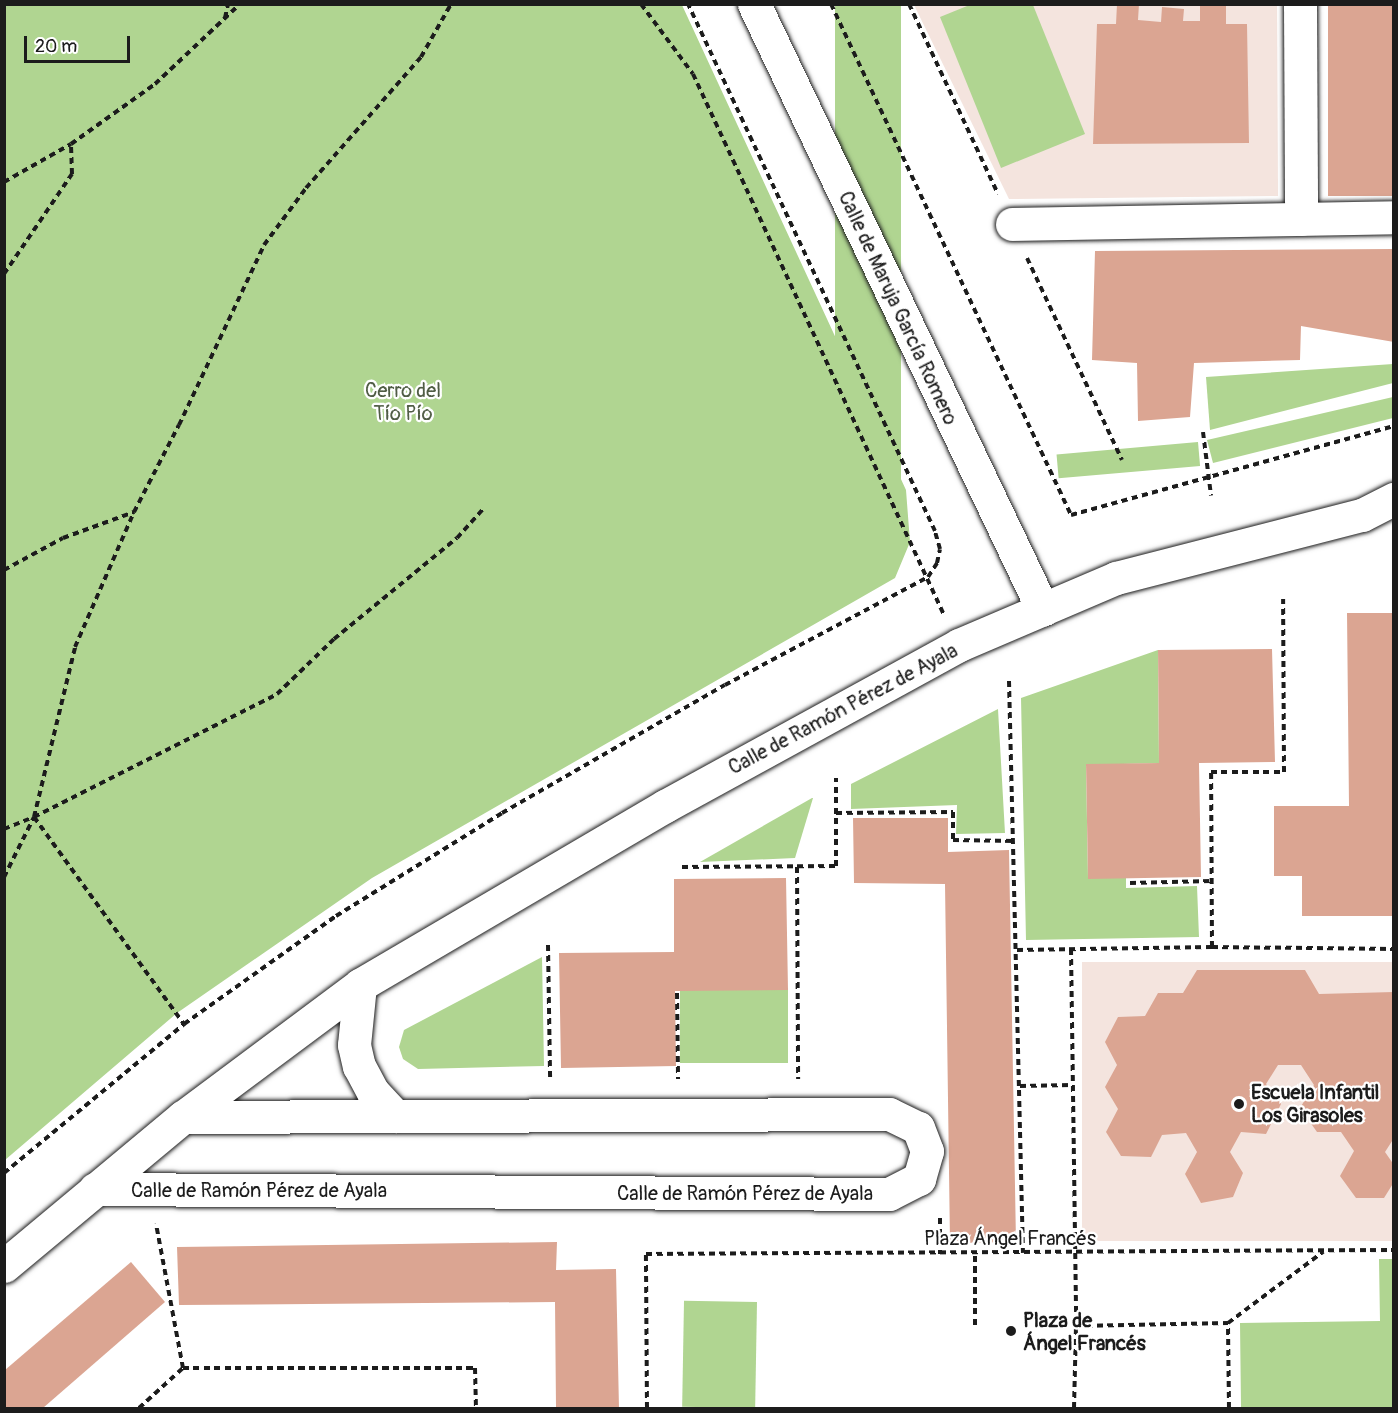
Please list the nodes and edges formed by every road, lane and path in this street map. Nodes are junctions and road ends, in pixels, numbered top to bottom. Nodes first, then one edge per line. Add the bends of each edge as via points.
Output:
1 (228, 4) edge
2 (240, 4) edge
3 (451, 4) edge
4 (641, 4) edge
5 (688, 4) edge
6 (754, 4) edge
7 (831, 4) edge
8 (1300, 4) edge
9 (225, 18) junction
10 (71, 144) junction
11 (4, 182) edge
12 (1394, 217) edge
13 (1301, 219) junction
14 (1012, 224) dead end
15 (4, 274) edge
16 (1394, 426) edge
17 (1203, 432) dead end
18 (1209, 475) junction
19 (1211, 495) dead end
20 (1394, 499) edge
21 (482, 510) dead end
22 (134, 512) junction
23 (1378, 516) edge
24 (4, 570) edge
25 (928, 577) junction
26 (1283, 599) dead end
27 (1043, 610) junction
28 (946, 617) dead end
29 (1009, 681) dead end
30 (836, 778) dead end
31 (836, 813) junction
32 (34, 817) junction
33 (4, 829) edge
34 (1015, 841) junction
35 (682, 867) dead end
36 (797, 867) junction
37 (4, 877) edge
38 (1211, 881) junction
39 (1130, 883) dead end
40 (548, 945) dead end
41 (1212, 947) junction
42 (1071, 949) junction
43 (1394, 949) edge
44 (1017, 950) junction
45 (360, 985) junction
46 (677, 993) dead end
47 (184, 1024) junction
48 (550, 1079) dead end
49 (678, 1079) dead end
50 (798, 1079) dead end
51 (1072, 1084) junction
52 (1020, 1086) junction
53 (395, 1116) junction
54 (183, 1117) junction
55 (4, 1173) edge
56 (95, 1189) junction
57 (149, 1189) junction
58 (940, 1218) dead end
59 (1394, 1250) edge
60 (1323, 1251) junction
61 (1023, 1252) junction
62 (1074, 1252) junction
63 (975, 1253) junction
64 (940, 1254) junction
65 (4, 1266) edge
66 (1228, 1323) junction
67 (975, 1325) dead end
68 (1076, 1326) junction
69 (183, 1368) junction
70 (139, 1408) edge
71 (476, 1408) edge
72 (647, 1408) edge
73 (1074, 1408) edge
74 (1229, 1408) edge

1 - 9 path
2 - 9 path
3 - 22 path via 421,57 306,188 264,245
4 - 25 path via 693,74
5 - 25 path via 935,531 940,549
6 - 27 street, Calle de Maruja García Romero
7 - 18 path via 1071,515
8 - 13 street
9 - 10 path via 155,84
10 - 11 path
10 - 15 path via 72,174
12 - 13 street
13 - 14 street
16 - 18 path
17 - 18 path
18 - 19 path
20 - 23 street, Calle de Ramón Pérez de Ayala
21 - 32 path via 457,538 334,639 276,694
22 - 24 path via 63,538
22 - 32 path via 75,647
23 - 27 street, Calle de Ramón Pérez de Ayala via 1116,578
25 - 28 path
25 - 47 path via 725,685 502,813 336,916
26 - 38 path via 1284,772 1211,772
27 - 45 street, Calle de Ramón Pérez de Ayala via 959,645 664,806
29 - 34 path
30 - 31 path
31 - 34 path via 953,812 953,840
31 - 36 path via 836,866
32 - 33 path
32 - 37 path
32 - 47 path
34 - 44 path
35 - 36 path
36 - 50 path
38 - 39 path
38 - 41 path
40 - 48 path
41 - 42 path
41 - 43 path
42 - 44 path
42 - 51 path
44 - 52 path
45 - 53 street via 354,1045 359,1066 373,1092
45 - 54 street, Calle de Ramón Pérez de Ayala
46 - 49 path
47 - 55 path
51 - 52 path
51 - 62 path
52 - 61 path
53 - 54 street, Calle de Ramón Pérez de Ayala
53 - 57 street, Calle de Ramón Pérez de Ayala via 889,1114 918,1128 927,1151 919,1179 889,1194
54 - 56 street, Calle de Ramón Pérez de Ayala
56 - 57 street, Calle de Ramón Pérez de Ayala
56 - 65 street, Calle de Ramón Pérez de Ayala
57 - 69 path
58 - 64 path
59 - 60 path, Plaza Ángel Francés
60 - 62 path, Plaza Ángel Francés
60 - 66 path
61 - 62 path, Plaza Ángel Francés
61 - 63 path, Plaza Ángel Francés
62 - 68 path
63 - 64 path, Plaza Ángel Francés
63 - 67 path
64 - 72 path, Plaza Ángel Francés via 646,1254
66 - 68 path
66 - 74 path
68 - 73 path
69 - 70 path
69 - 71 path via 475,1368

